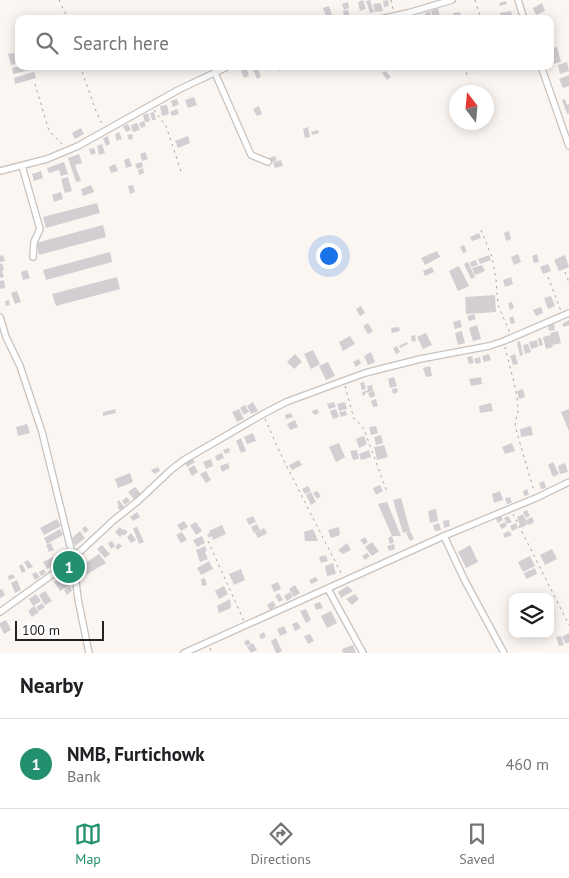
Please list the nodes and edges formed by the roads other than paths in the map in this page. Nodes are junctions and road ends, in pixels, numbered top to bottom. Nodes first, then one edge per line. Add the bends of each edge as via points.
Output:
1 (452, 0) edge
2 (518, 0) edge
3 (398, 15) edge
4 (523, 15) edge
5 (221, 70) edge
6 (542, 70) edge
7 (215, 73) junction
8 (569, 146) edge
9 (268, 162) dead end
10 (22, 166) junction
11 (0, 172) edge
12 (33, 257) dead end
13 (569, 313) edge
14 (0, 317) edge
15 (569, 482) edge
16 (444, 536) junction
17 (73, 558) junction
18 (53, 574) junction
19 (76, 581) junction
20 (328, 589) junction
21 (0, 612) edge
22 (89, 653) edge
23 (184, 653) edge
24 (363, 653) edge
25 (504, 653) edge

1 - 3 street
2 - 4 street
5 - 7 street
6 - 8 street
7 - 9 street via 251,155
7 - 10 street via 69,150
10 - 11 street
10 - 12 street via 40,230 34,242
13 - 17 street via 489,346 365,373 286,402 172,468
14 - 17 street via 42,432
15 - 16 street
16 - 20 street
16 - 25 street
17 - 18 street
17 - 19 street
18 - 19 street via 65,572
18 - 21 street
19 - 22 street
20 - 23 street
20 - 24 street

